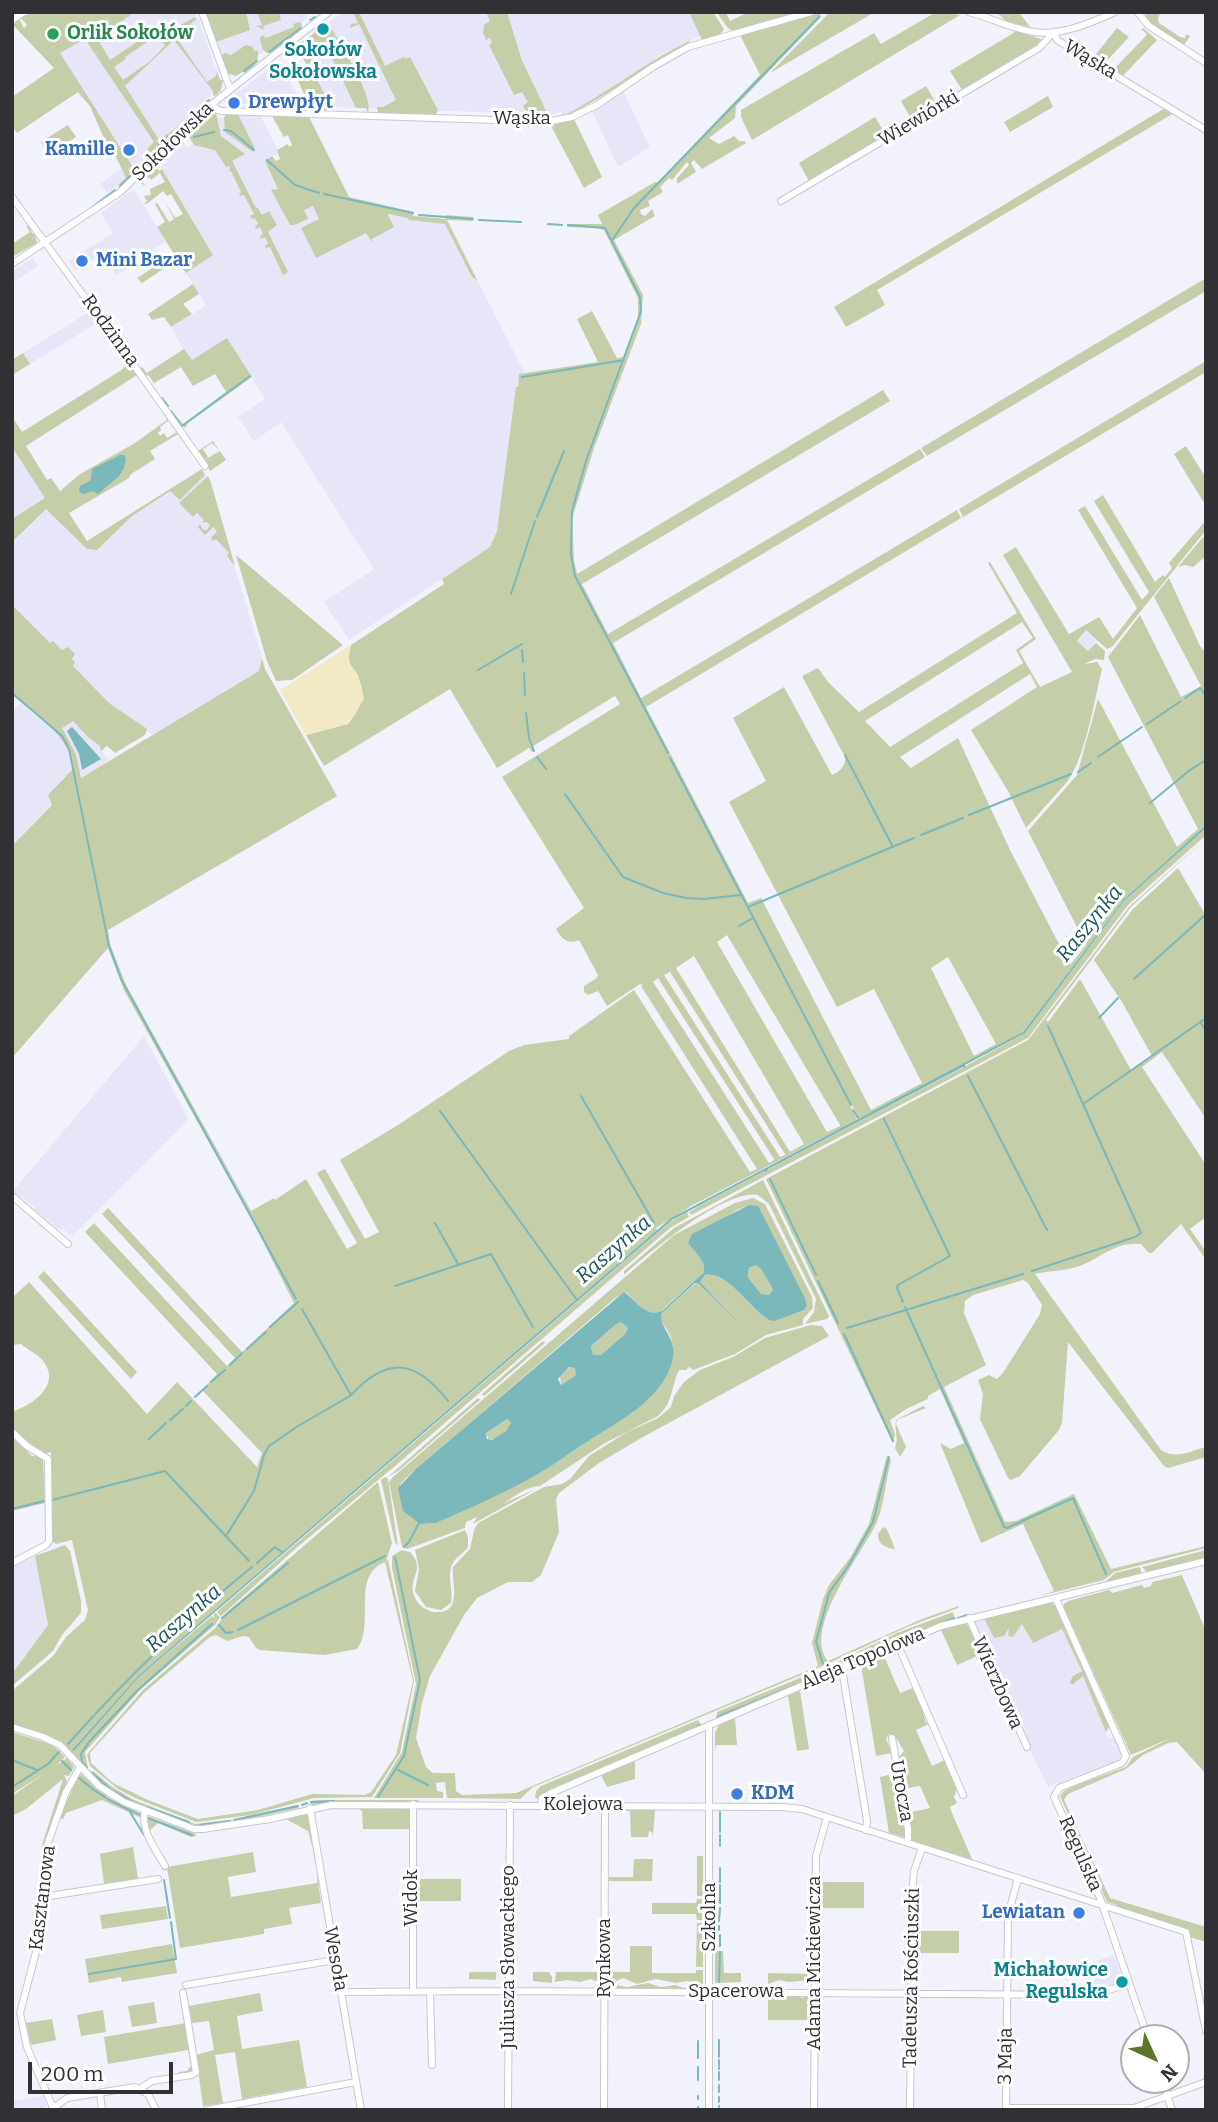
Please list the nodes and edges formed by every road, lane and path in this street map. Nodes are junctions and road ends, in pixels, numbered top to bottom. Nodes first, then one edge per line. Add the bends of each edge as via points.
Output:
1 (24, 12) edge
2 (202, 12) edge
3 (329, 12) edge
4 (811, 12) edge
5 (969, 12) edge
6 (1115, 12) edge
7 (1140, 14) edge
8 (12, 20) edge
9 (1054, 32) junction
10 (1206, 63) edge
11 (230, 89) junction
12 (212, 104) junction
13 (1206, 130) edge
14 (12, 197) edge
15 (781, 201) dead end
16 (46, 243) junction
17 (12, 264) edge
18 (205, 466) dead end
19 (12, 1196) edge
20 (68, 1244) dead end
21 (12, 1432) edge
22 (1206, 1561) edge
23 (12, 1563) edge
24 (1056, 1599) junction
25 (969, 1618) junction
26 (898, 1645) junction
27 (842, 1669) junction
28 (709, 1725) junction
29 (12, 1727) edge
30 (892, 1738) dead end
31 (1027, 1747) dead end
32 (80, 1767) junction
33 (963, 1795) dead end
34 (413, 1804) junction
35 (510, 1805) junction
36 (541, 1805) junction
37 (605, 1806) junction
38 (710, 1806) junction
39 (310, 1808) junction
40 (145, 1811) junction
41 (827, 1817) junction
42 (866, 1830) junction
43 (908, 1843) junction
44 (922, 1848) junction
45 (165, 1866) dead end
46 (1018, 1878) junction
47 (158, 1879) dead end
48 (1097, 1894) junction
49 (43, 1897) junction
50 (1091, 1901) junction
51 (1102, 1905) junction
52 (335, 1961) junction
53 (1129, 1984) junction
54 (186, 1985) dead end
55 (509, 1991) junction
56 (341, 1992) junction
57 (413, 1992) junction
58 (430, 1992) junction
59 (604, 1992) junction
60 (183, 1993) dead end
61 (709, 1993) junction
62 (815, 1993) junction
63 (911, 1993) junction
64 (1007, 1994) junction
65 (1143, 2024) edge
66 (1206, 2031) edge
67 (432, 2065) dead end
68 (356, 2082) junction
69 (1206, 2082) edge
70 (141, 2088) junction
71 (100, 2093) junction
72 (1167, 2096) junction
73 (52, 2109) edge
74 (1006, 2109) edge
75 (102, 2110) edge
76 (156, 2110) edge
77 (207, 2110) edge
78 (361, 2110) edge
79 (508, 2110) edge
80 (604, 2110) edge
81 (709, 2110) edge
82 (814, 2110) edge
83 (910, 2110) edge
84 (1172, 2110) edge

1 - 8 street
2 - 11 street
3 - 11 street, Sokołowska
4 - 12 street, Wąska via 688,47 597,105 565,119 222,111
5 - 9 street, Wąska via 1032,32
6 - 9 street
7 - 10 street via 1150,27
9 - 13 street, Wąska via 1057,40
9 - 15 street, Wiewiórki via 1038,48
11 - 12 street, Sokołowska
12 - 16 street, Sokołowska via 126,187
14 - 16 street, Rodzinna
16 - 17 street, Sokołowska
16 - 18 street, Rodzinna
19 - 20 street
21 - 23 street via 48,1459 49,1543
22 - 24 street, Aleja Topolowa
24 - 25 street, Aleja Topolowa
24 - 48 street, Regulska via 1126,1755 1122,1763 1063,1786 1054,1795
25 - 26 street, Aleja Topolowa
25 - 31 street, Wierzbowa
26 - 27 street, Aleja Topolowa
26 - 33 street
27 - 28 street, Aleja Topolowa
27 - 42 street
28 - 36 street, Aleja Topolowa via 547,1794
28 - 38 street, Szkolna
29 - 32 street via 60,1745
30 - 43 street, Urocza
32 - 40 street, Kolejowa via 104,1789
32 - 49 street, Kasztanowa via 45,1851
34 - 35 street, Kolejowa
34 - 39 street, Kolejowa
34 - 57 street, Widok
35 - 36 street, Kolejowa
35 - 55 street, Juliusza Słowackiego
36 - 37 street, Kolejowa
37 - 38 street, Kolejowa
37 - 59 street, Rynkowa
38 - 41 street, Kolejowa via 792,1807
38 - 61 street, Szkolna
39 - 40 street, Kolejowa via 202,1829
39 - 52 street, Wesoła
40 - 45 street via 147,1832
41 - 42 street, Kolejowa
41 - 62 street, Adama Mickiewicza via 816,1853
42 - 43 street, Kolejowa
43 - 44 street, Kolejowa
44 - 46 street, Kolejowa
44 - 63 street, Tadeusza Kościuszki via 912,1882
46 - 50 street, Kolejowa
46 - 64 street, 3 Maja via 1008,1913
47 - 49 street
48 - 50 street
48 - 51 street, Regulska
49 - 73 street, Kasztanowa via 39,1945 20,2013 27,2047
50 - 51 street, Kolejowa
51 - 53 street, Regulska
51 - 66 street, Kolejowa via 1187,1933
52 - 54 street
52 - 56 street, Wesoła
53 - 64 street, Spacerowa via 1096,1995
53 - 65 street, Regulska
55 - 58 street, Spacerowa
55 - 59 street, Spacerowa
55 - 79 street, Juliusza Słowackiego
56 - 57 street, Spacerowa
56 - 68 street, Wesoła
57 - 58 street, Spacerowa
58 - 67 street
59 - 61 street, Spacerowa
59 - 80 street, Rynkowa
60 - 70 street via 196,2072 152,2081
61 - 62 street, Spacerowa
61 - 81 street, Szkolna
62 - 63 street, Spacerowa
62 - 82 street, Adama Mickiewicza
63 - 64 street, Spacerowa
63 - 83 street, Tadeusza Kościuszki
64 - 74 street, 3 Maja
68 - 77 street
68 - 78 street, Wesoła
69 - 72 street
70 - 71 street
70 - 76 street
71 - 73 street via 67,2098
71 - 75 street
72 - 74 street via 1133,2108
72 - 84 street

